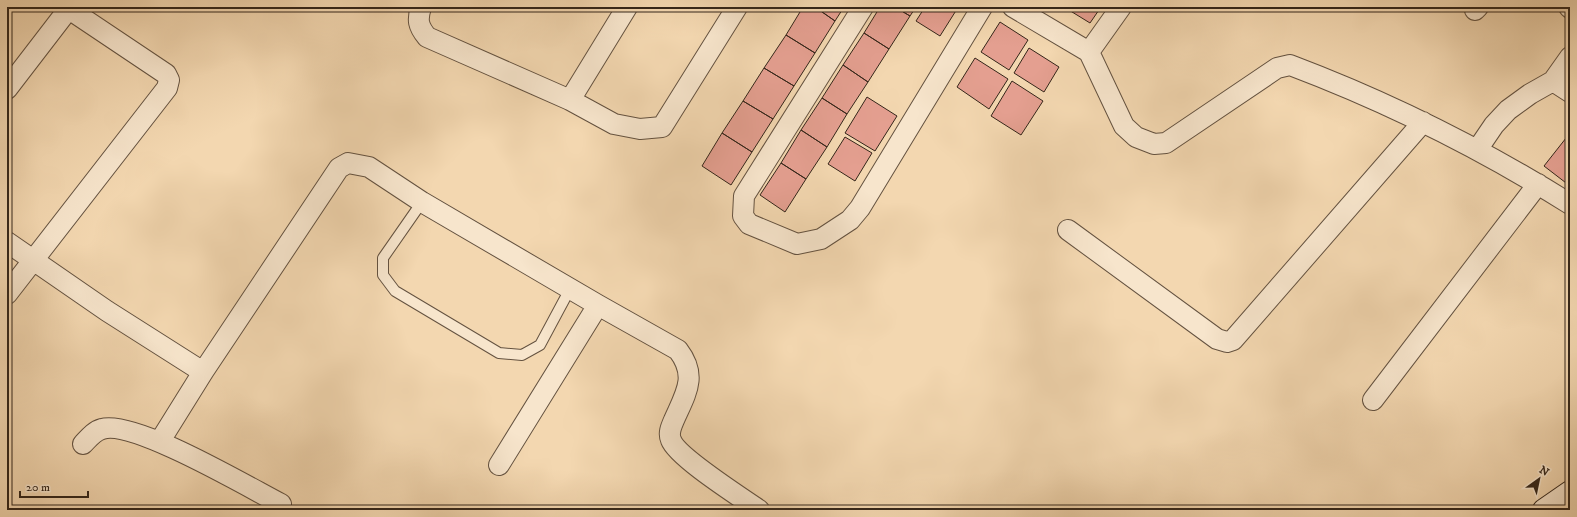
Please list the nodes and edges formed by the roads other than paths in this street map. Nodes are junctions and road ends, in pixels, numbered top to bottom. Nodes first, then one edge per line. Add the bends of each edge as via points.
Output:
1 (422, 7) edge
2 (627, 7) edge
3 (738, 7) edge
4 (863, 7) edge
5 (982, 7) edge
6 (1013, 7) edge
7 (1121, 7) edge
8 (70, 8) edge
9 (1089, 52) junction
10 (1570, 57) edge
11 (1553, 81) junction
12 (7, 89) edge
13 (1570, 92) edge
14 (570, 100) junction
15 (1423, 122) junction
16 (1477, 150) junction
17 (1538, 184) junction
18 (422, 202) junction
19 (1570, 204) edge
20 (1068, 230) dead end
21 (7, 242) edge
22 (33, 261) junction
23 (570, 289) junction
24 (7, 294) edge
25 (598, 305) junction
26 (203, 372) junction
27 (1373, 400) dead end
28 (160, 441) junction
29 (83, 444) dead end
30 (499, 465) dead end
31 (1570, 492) edge
32 (281, 504) dead end
33 (759, 510) edge
34 (1544, 510) edge

1 - 14 street via 418,19 420,28 427,37
2 - 14 street
3 - 14 street via 662,126 640,129 614,124
4 - 5 street via 742,202 743,216 749,224 797,244 821,239 850,220 860,208
6 - 9 street
7 - 9 street
8 - 12 street
8 - 22 street via 166,74 169,80 167,88
9 - 15 street via 1124,126 1136,137 1154,144 1166,143 1277,68 1290,65
10 - 11 street
11 - 13 street
11 - 16 street via 1508,110
15 - 16 street
15 - 20 street via 1233,340 1227,342 1217,339
16 - 17 street
17 - 19 street
17 - 27 street
18 - 23 street
18 - 23 lane via 382,258 382,275 395,291 492,349 499,353 522,355 540,345
18 - 26 street via 369,166 348,163 339,168
21 - 22 street
22 - 24 street
22 - 26 street
23 - 25 street
25 - 30 street
25 - 33 street via 678,350 686,360 690,384 670,431 671,441 681,453 714,479
26 - 28 street
28 - 29 street via 116,428 102,429
28 - 32 street
31 - 34 street

